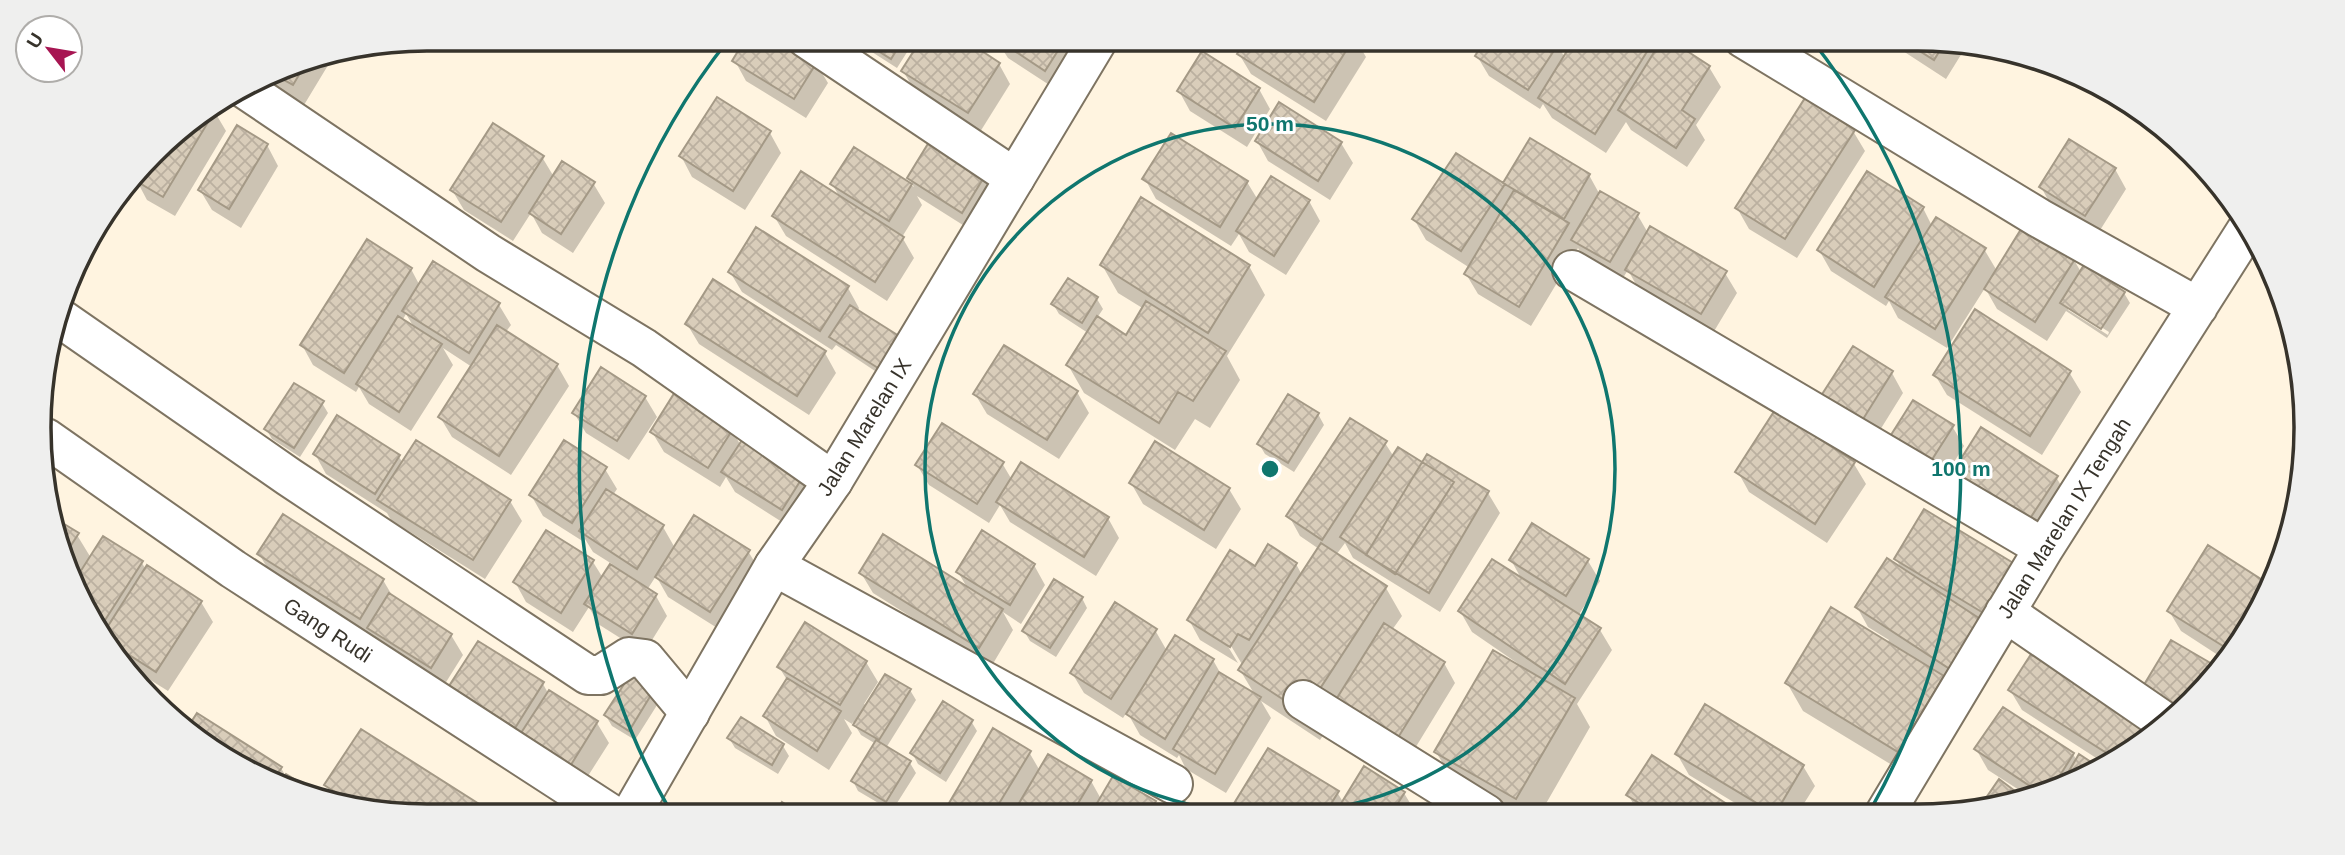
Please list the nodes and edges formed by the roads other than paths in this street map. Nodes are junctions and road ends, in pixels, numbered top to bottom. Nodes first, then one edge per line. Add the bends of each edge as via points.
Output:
1 (825, 51) edge
2 (1091, 51) edge
3 (1764, 51) edge
4 (253, 94) edge
5 (1015, 178) junction
6 (2242, 236) edge
7 (1572, 270) dead end
8 (2198, 307) junction
9 (66, 322) edge
10 (52, 442) edge
11 (833, 481) junction
12 (2044, 548) junction
13 (774, 566) junction
14 (2005, 611) junction
15 (1303, 700) dead end
16 (690, 713) junction
17 (2158, 717) edge
18 (1173, 784) dead end
19 (595, 804) edge
20 (636, 804) edge
21 (1466, 804) edge
22 (1890, 804) edge

1 - 5 street
2 - 5 street, Jalan Marelan IX
3 - 8 street via 2039,218
4 - 11 street via 488,253 644,348
5 - 11 street, Jalan Marelan IX
6 - 8 street, Jalan Marelan IX Tengah
7 - 12 street
8 - 12 street, Jalan Marelan IX Tengah
9 - 16 street via 588,675 601,675 629,657 645,659
10 - 19 street, Gang Rudi via 233,569
11 - 13 street, Jalan Marelan IX
12 - 14 street, Jalan Marelan IX Tengah
13 - 16 street, Jalan Marelan IX
13 - 18 street
14 - 17 street
14 - 22 street, Jalan Marelan IX Tengah
15 - 21 street
16 - 20 street, Jalan Marelan IX

